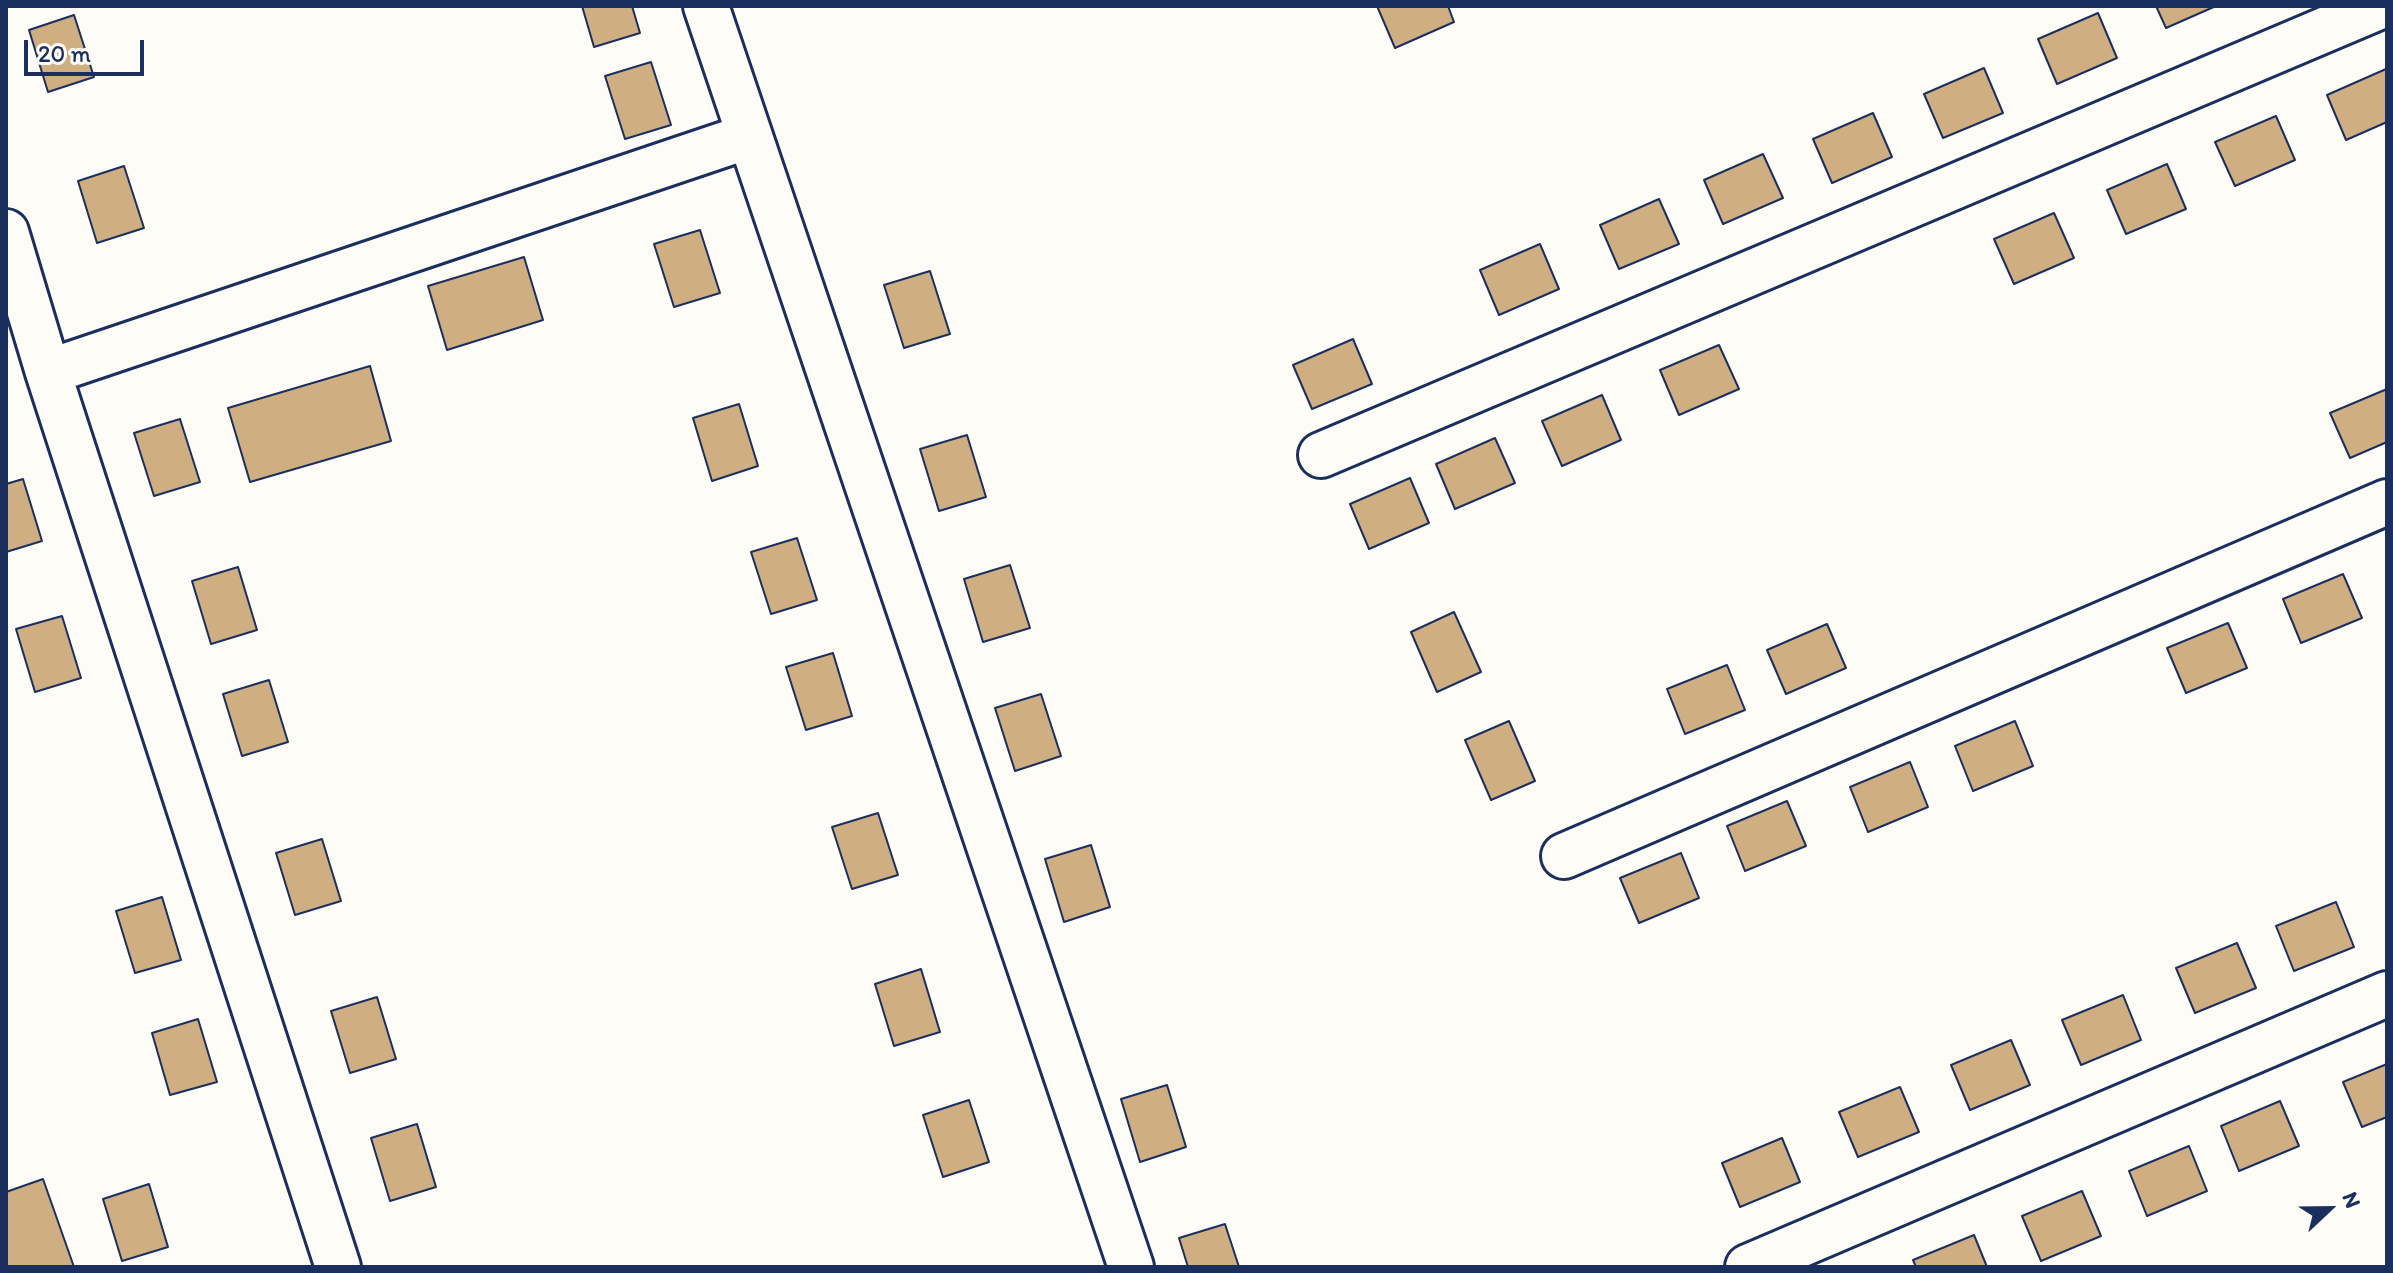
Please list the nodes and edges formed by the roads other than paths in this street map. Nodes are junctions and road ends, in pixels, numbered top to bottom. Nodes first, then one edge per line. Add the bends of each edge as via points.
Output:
1 (706, 6) edge
2 (2381, 6) edge
3 (749, 136) junction
4 (6, 232) edge
5 (48, 372) junction
6 (1321, 455) dead end
7 (2387, 502) edge
8 (1564, 856) dead end
9 (2387, 994) edge
10 (338, 1267) edge
11 (1131, 1267) edge
12 (1748, 1267) edge

1 - 3 street
2 - 6 street
3 - 5 street
3 - 11 street
4 - 5 street
5 - 10 street
7 - 8 street
9 - 12 street

